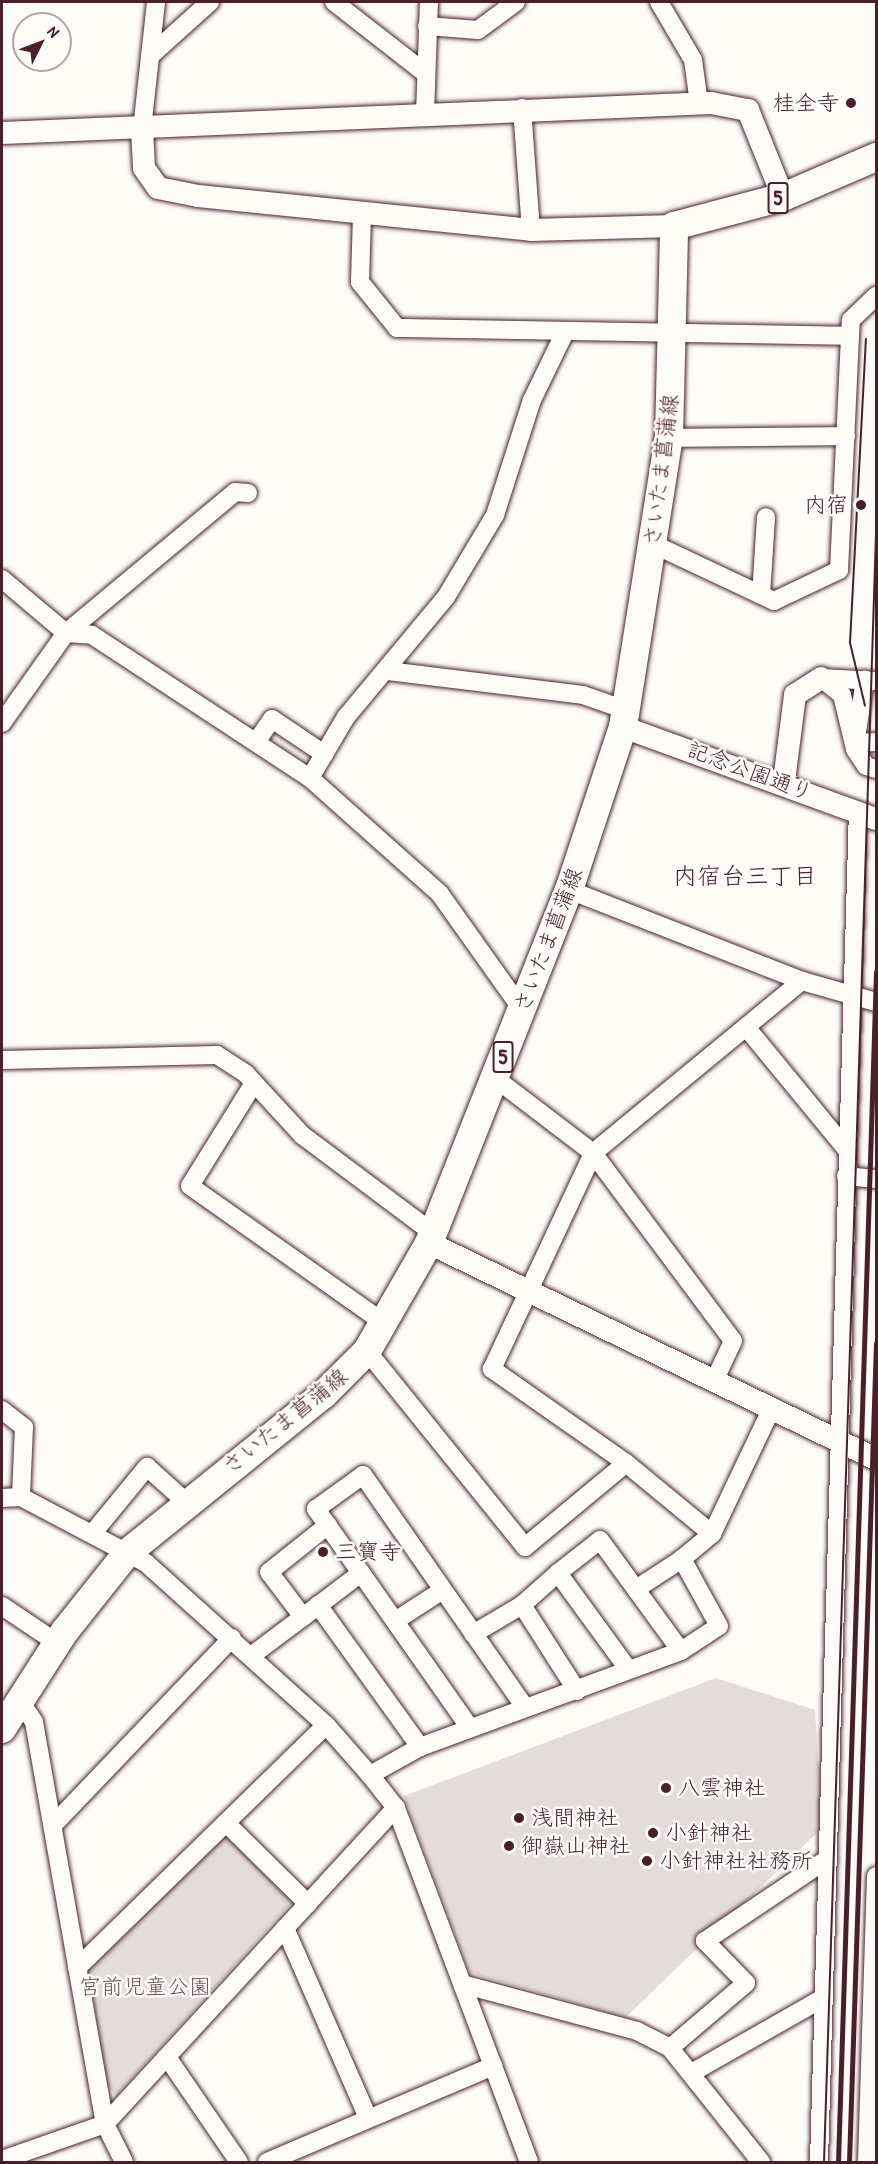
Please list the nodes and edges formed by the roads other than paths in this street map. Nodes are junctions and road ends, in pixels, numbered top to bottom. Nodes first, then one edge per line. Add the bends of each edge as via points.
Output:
1 (156, 2) edge
2 (210, 2) edge
3 (334, 2) edge
4 (429, 2) edge
5 (516, 2) edge
6 (658, 2) edge
7 (428, 27) junction
8 (150, 56) junction
9 (424, 72) junction
10 (699, 103) junction
11 (522, 108) junction
12 (425, 115) junction
13 (142, 129) junction
14 (2, 134) edge
15 (876, 157) edge
16 (783, 197) junction
17 (362, 214) junction
18 (674, 226) junction
19 (531, 230) junction
20 (876, 296) edge
21 (565, 332) junction
22 (674, 335) junction
23 (850, 336) junction
24 (846, 436) junction
25 (669, 438) junction
26 (248, 493) dead end
27 (766, 517) dead end
28 (653, 544) junction
29 (2, 579) edge
30 (761, 595) junction
31 (66, 633) junction
32 (388, 670) junction
33 (821, 678) junction
34 (871, 681) edge
35 (625, 719) junction
36 (2, 723) edge
37 (856, 740) junction
38 (255, 742) junction
39 (876, 742) edge
40 (324, 754) junction
41 (876, 769) edge
42 (309, 778) junction
43 (784, 782) junction
44 (867, 816) edge
45 (569, 890) junction
46 (802, 981) junction
47 (852, 995) junction
48 (876, 1002) edge
49 (521, 1008) junction
50 (746, 1027) junction
51 (2, 1060) edge
52 (495, 1078) junction
53 (254, 1083) junction
54 (847, 1150) junction
55 (593, 1153) junction
56 (846, 1176) junction
57 (876, 1179) edge
58 (431, 1238) junction
59 (528, 1292) junction
60 (384, 1323) junction
61 (367, 1351) junction
62 (715, 1379) junction
63 (2, 1410) edge
64 (771, 1410) junction
65 (837, 1442) junction
66 (876, 1459) edge
67 (626, 1463) junction
68 (21, 1497) junction
69 (2, 1498) edge
70 (186, 1503) junction
71 (328, 1525) junction
72 (92, 1534) junction
73 (712, 1534) junction
74 (128, 1553) junction
75 (682, 1559) junction
76 (361, 1573) junction
77 (558, 1573) junction
78 (636, 1589) junction
79 (443, 1590) junction
80 (318, 1605) junction
81 (522, 1605) junction
82 (2, 1606) edge
83 (303, 1617) junction
84 (395, 1621) junction
85 (473, 1634) junction
86 (232, 1638) junction
87 (57, 1642) junction
88 (681, 1651) junction
89 (251, 1656) junction
90 (628, 1669) junction
91 (577, 1691) junction
92 (20, 1701) junction
93 (524, 1706) junction
94 (327, 1725) junction
95 (470, 1728) junction
96 (2, 1729) edge
97 (420, 1748) junction
98 (370, 1775) junction
99 (396, 1808) junction
100 (55, 1823) junction
101 (226, 1824) junction
102 (826, 1860) junction
103 (876, 1876) edge
104 (308, 1904) junction
105 (285, 1928) junction
106 (77, 1968) junction
107 (462, 1984) junction
108 (823, 1998) junction
109 (670, 2048) junction
110 (167, 2057) junction
111 (493, 2066) junction
112 (693, 2073) junction
113 (368, 2118) junction
114 (105, 2124) junction
115 (871, 2152) edge
116 (39, 2155) edge
117 (2, 2160) edge
118 (124, 2163) edge
119 (240, 2163) edge
120 (267, 2163) edge
121 (529, 2163) edge
122 (761, 2163) edge
123 (819, 2163) edge

1 - 8 street
2 - 8 street
3 - 9 street
4 - 7 street
5 - 7 street via 478,30
6 - 10 street via 693,60
7 - 9 street
8 - 13 street
9 - 12 street
10 - 11 street
10 - 16 street via 748,110
11 - 12 street
11 - 19 street
12 - 13 street
13 - 14 street
13 - 17 street via 144,168 158,188
15 - 16 main road, 5
16 - 18 main road, 5
17 - 19 street
17 - 21 street via 360,282 397,328
18 - 19 street
18 - 22 main road, さいたま菖蒲線 / 5
20 - 23 street via 851,320
21 - 22 street
21 - 32 street via 532,400 495,515 446,597
22 - 23 street
22 - 25 main road, さいたま菖蒲線 / 5
23 - 24 street
24 - 25 street
24 - 30 street via 839,570 774,601
25 - 28 main road, さいたま菖蒲線 / 5
26 - 31 street via 235,492
27 - 30 street
28 - 30 street
28 - 35 main road, さいたま菖蒲線 / 5
29 - 31 street
31 - 36 street
31 - 38 street via 93,635
32 - 35 street via 583,695
32 - 40 street via 346,717
33 - 34 street
33 - 37 street via 842,695
33 - 43 street via 795,695
34 - 37 street
35 - 43 street, 記念公園通り
35 - 45 main road, さいたま菖蒲線 / 5
37 - 39 street
37 - 41 street via 866,766
38 - 40 street via 272,719
38 - 42 street
40 - 42 street
42 - 49 street via 440,894
43 - 44 street, 記念公園通り
44 - 47 street
45 - 46 street
45 - 49 main road, さいたま菖蒲線 / 5
46 - 47 street
46 - 50 street
47 - 48 street
47 - 54 street
49 - 52 main road, さいたま菖蒲線 / 5
50 - 54 street
50 - 55 street
51 - 53 street via 217,1055
52 - 55 street
52 - 58 main road, さいたま菖蒲線 / 5
53 - 58 street via 302,1135
53 - 60 street via 190,1186
54 - 56 street
55 - 59 street
55 - 62 street via 734,1341
56 - 57 street
56 - 65 street
58 - 59 street
58 - 60 main road, さいたま菖蒲線 / 5
59 - 62 street
59 - 67 street via 492,1369
60 - 61 main road, さいたま菖蒲線 / 5
61 - 67 street via 525,1547
61 - 70 main road, さいたま菖蒲線 / 5 via 323,1395
62 - 64 street
63 - 68 street via 24,1427
64 - 65 street
64 - 73 street
65 - 66 street
65 - 102 street
67 - 73 street
68 - 69 street
68 - 72 street
70 - 72 street via 147,1467
70 - 74 main road, さいたま菖蒲線 / 5
71 - 76 street
71 - 79 street via 316,1509 363,1475
71 - 83 street via 269,1572
72 - 74 street
73 - 75 street
74 - 86 street via 146,1563
74 - 87 main road, さいたま菖蒲線 / 5
75 - 78 street
75 - 88 street via 719,1626
76 - 80 street
76 - 84 street
77 - 78 street via 600,1540
77 - 81 street
77 - 90 street
78 - 88 street
79 - 84 street
79 - 85 street
80 - 83 street
80 - 97 street
81 - 85 street
81 - 91 street
82 - 87 street
83 - 89 street
84 - 95 street
85 - 93 street
86 - 89 street
86 - 100 street
87 - 92 main road, さいたま菖蒲線 / 5
88 - 90 street
89 - 94 street
90 - 91 street
91 - 93 street
92 - 96 main road, さいたま菖蒲線 / 5
92 - 100 street via 34,1722
93 - 95 street
94 - 98 street
94 - 101 street
95 - 97 street
97 - 98 street
98 - 99 street
99 - 104 street
99 - 107 street
100 - 106 street
101 - 104 street
101 - 106 street
102 - 108 street
102 - 109 street via 705,1941 746,1983
103 - 115 street
104 - 105 street
105 - 110 street
105 - 113 street
106 - 114 street
107 - 109 street via 637,2031
107 - 111 street
108 - 112 street
108 - 123 street
109 - 112 street
110 - 114 street
110 - 119 street
111 - 113 street
111 - 121 street
112 - 122 street
113 - 120 street
114 - 116 street
114 - 118 street
116 - 117 street

